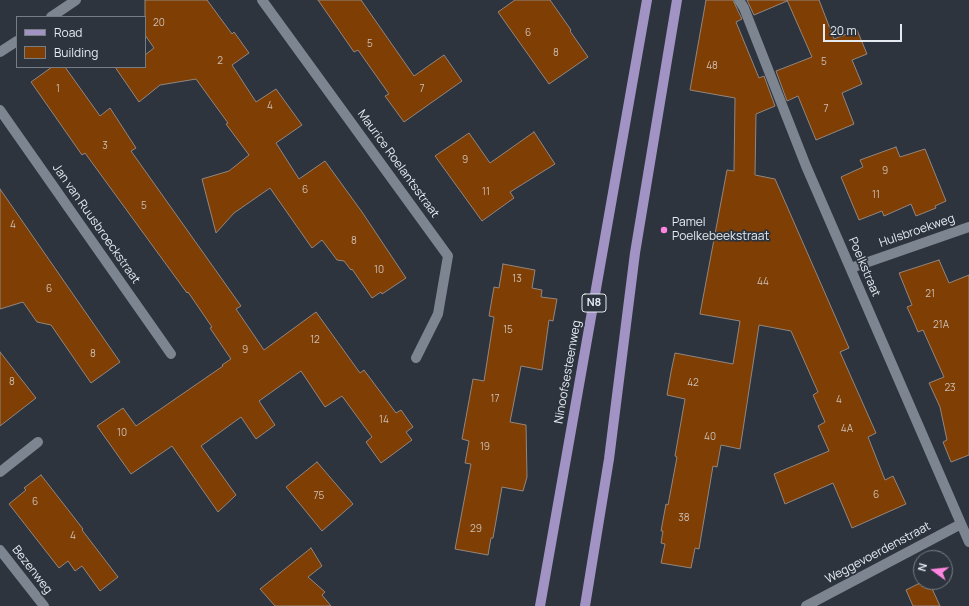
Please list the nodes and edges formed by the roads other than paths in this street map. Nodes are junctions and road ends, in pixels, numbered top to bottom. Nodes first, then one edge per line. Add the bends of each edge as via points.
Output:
1 (76, 0) edge
2 (262, 0) edge
3 (647, 0) edge
4 (677, 0) edge
5 (739, 0) edge
6 (52, 16) edge
7 (16, 42) edge
8 (0, 52) edge
9 (0, 110) edge
10 (969, 227) edge
11 (850, 268) junction
12 (171, 354) dead end
13 (416, 358) dead end
14 (38, 442) dead end
15 (0, 472) edge
16 (961, 524) junction
17 (969, 542) edge
18 (0, 550) edge
19 (44, 606) edge
20 (540, 606) edge
21 (585, 606) edge
22 (806, 606) edge

1 - 6 street
2 - 13 street, Maurice Roelantsstraat via 448,256 438,314
3 - 20 main road, Ninoofsesteenweg / N8
4 - 21 main road via 635,253 609,459
5 - 11 street, Poelkstraat
7 - 8 street
9 - 12 street, Jan van Ruusbroeckstraat
10 - 11 street, Hulsbroekweg
11 - 16 street, Poelkstraat
14 - 15 street
16 - 17 street, Poelkstraat
16 - 22 street, Weggevoerdenstraat
18 - 19 street, Bezenweg

